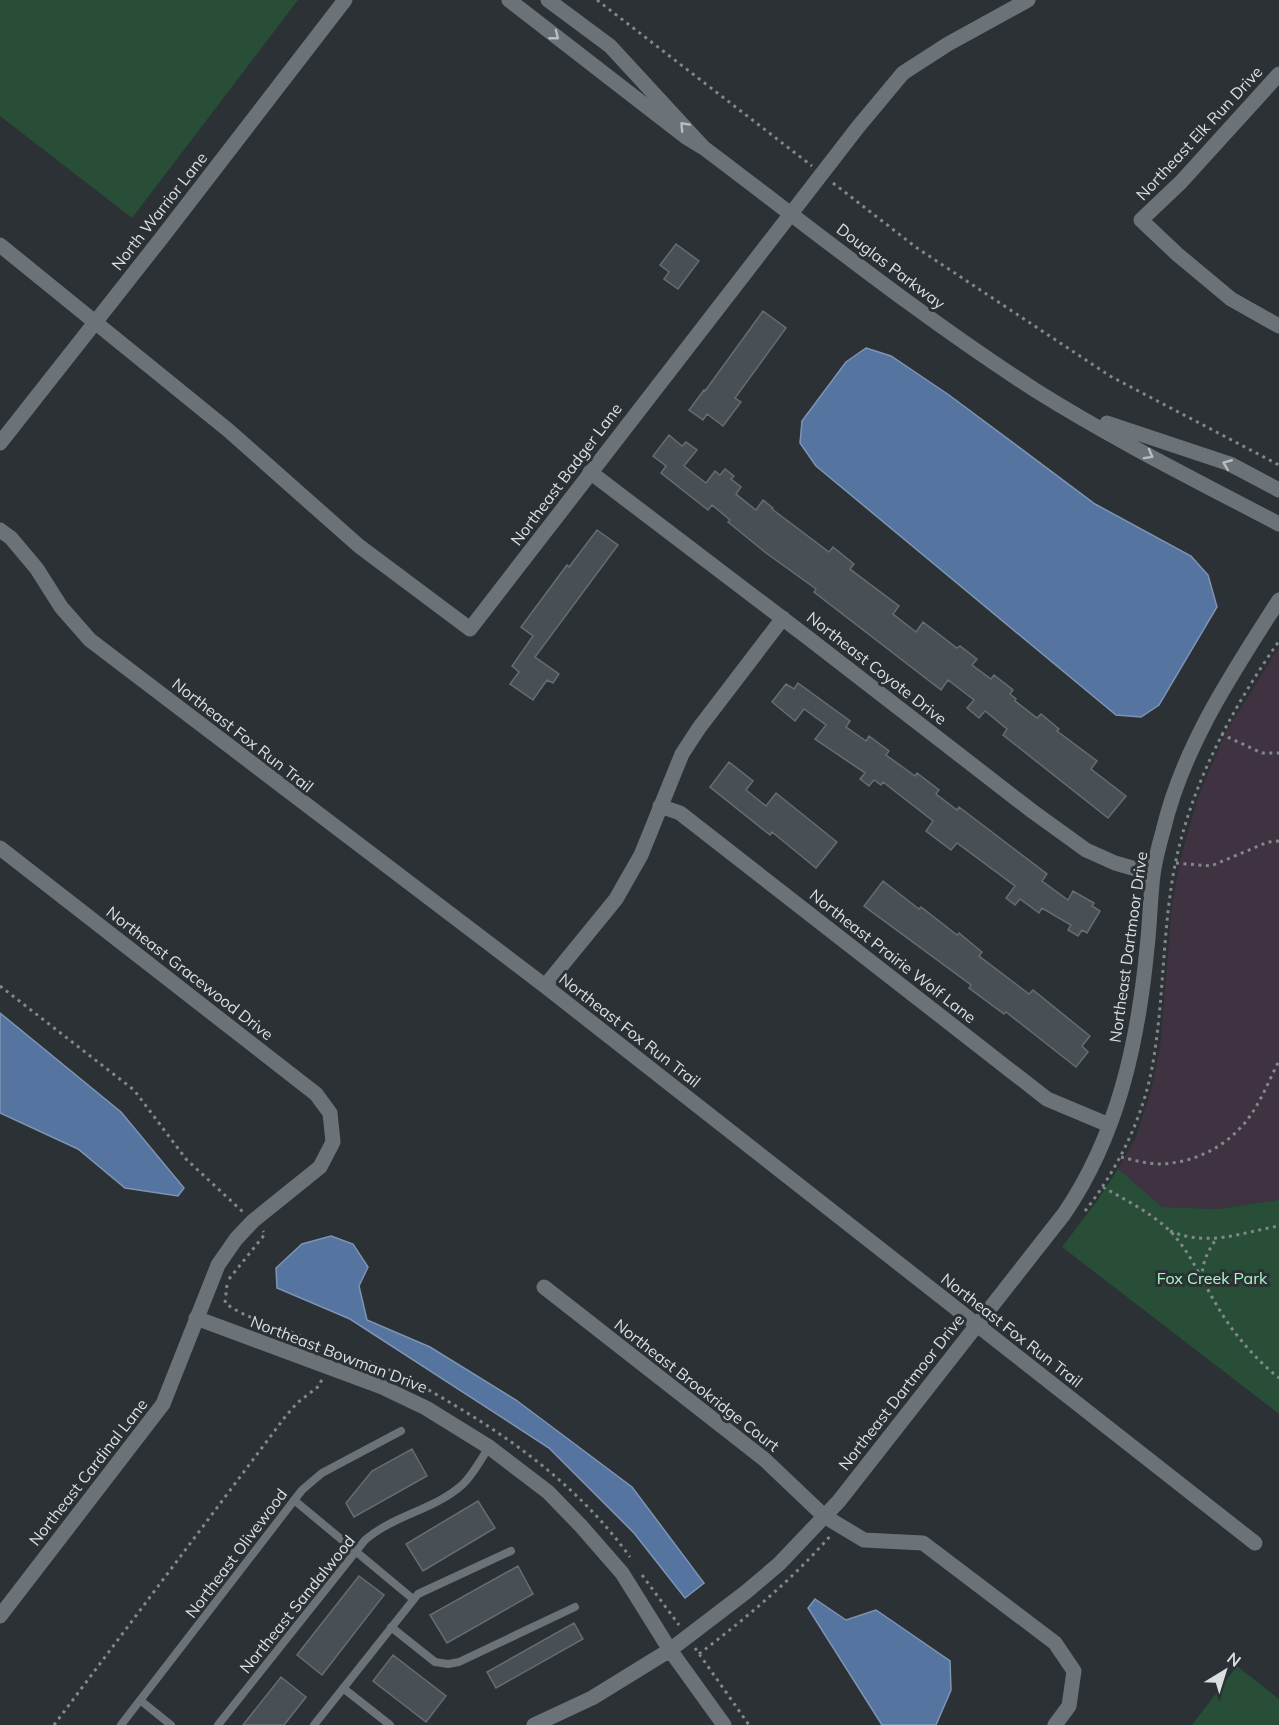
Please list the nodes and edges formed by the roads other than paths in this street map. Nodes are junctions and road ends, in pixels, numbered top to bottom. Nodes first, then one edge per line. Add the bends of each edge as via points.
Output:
1 (345, 0) edge
2 (509, 0) edge
3 (548, 0) edge
4 (1028, 0) edge
5 (1279, 74) edge
6 (704, 148) junction
7 (790, 213) junction
8 (0, 245) edge
9 (95, 323) junction
10 (1279, 326) edge
11 (1062, 406) junction
12 (0, 443) edge
13 (590, 472) junction
14 (1279, 490) edge
15 (1279, 524) edge
16 (0, 530) edge
17 (1279, 600) edge
18 (783, 618) junction
19 (660, 806) junction
20 (0, 848) edge
21 (1153, 874) junction
22 (545, 986) junction
23 (1108, 1125) junction
24 (333, 1142) joint
25 (544, 1287) dead end
26 (196, 1318) junction
27 (976, 1325) junction
28 (401, 1431) dead end
29 (489, 1447) junction
30 (294, 1500) junction
31 (824, 1516) junction
32 (1255, 1543) dead end
33 (355, 1551) junction
34 (511, 1551) dead end
35 (413, 1599) junction
36 (575, 1607) dead end
37 (0, 1616) edge
38 (391, 1627) junction
39 (670, 1650) junction
40 (344, 1688) junction
41 (140, 1700) junction
42 (120, 1725) edge
43 (171, 1725) edge
44 (218, 1725) edge
45 (314, 1725) edge
46 (390, 1725) edge
47 (534, 1725) edge
48 (724, 1725) edge
49 (1055, 1725) edge

1 - 9 street, North Warrior Lane
2 -> 6 street, Douglas Parkway
6 -> 3 street, Douglas Parkway via 610,46
4 - 7 street, Northeast Badger Lane via 903,73
5 - 10 street, Northeast Elk Run Drive via 1141,220 1231,299
6 - 7 street, Douglas Parkway
7 - 11 street, Douglas Parkway via 918,310
7 - 13 street, Northeast Badger Lane
8 - 9 street
9 - 12 street, North Warrior Lane
9 - 13 street, Northeast Badger Lane via 228,430 359,546 470,629
14 -> 11 street, Douglas Parkway via 1230,464
11 -> 15 street, Douglas Parkway
13 - 18 street, Northeast Coyote Drive
16 - 22 street, Northeast Fox Run Trail via 37,569 61,607 90,640
17 - 21 street, Northeast Dartmoor Drive via 1206,720 1177,783
18 - 19 street via 681,754
18 - 21 street, Northeast Coyote Drive via 1086,850
19 - 22 street via 641,855 616,899
19 - 23 street, Northeast Prairie Wolf Lane via 680,813 1047,1099
20 - 24 street, Northeast Gracewood Drive via 315,1094 330,1113
21 - 23 street, Northeast Dartmoor Drive via 1138,1019 1130,1062
22 - 27 street, Northeast Fox Run Trail
23 - 27 street, Northeast Dartmoor Drive via 1081,1189
24 - 26 street, Northeast Cardinal Lane via 320,1167 236,1239 218,1265
25 - 31 street, Northeast Brookridge Court via 764,1459
26 - 29 street, Northeast Bowman Drive via 382,1387 426,1408
26 - 37 street, Northeast Cardinal Lane via 163,1404
27 - 31 street, Northeast Dartmoor Drive
27 - 32 street, Northeast Fox Run Trail
28 - 30 lane, Northeast Olivewood via 322,1473
29 - 33 lane, Northeast Sandalwood via 464,1484 438,1502 378,1529
29 - 39 street, Northeast Bowman Drive via 548,1492 581,1526 622,1573
30 - 33 lane
30 - 41 lane, Northeast Olivewood
31 - 39 street, Northeast Dartmoor Drive via 771,1571
31 - 49 street, Northeast Brookridge Court via 864,1540 923,1543 1055,1643 1074,1671 1070,1706
33 - 35 lane
33 - 44 lane, Northeast Sandalwood
34 - 35 lane
35 - 38 lane
36 - 38 lane via 448,1664 435,1662
38 - 40 lane
39 - 47 street, Northeast Dartmoor Drive via 592,1698
39 - 48 street, Northeast Bowman Drive
40 - 45 lane
40 - 46 lane
41 - 42 lane, Northeast Olivewood
41 - 43 lane

